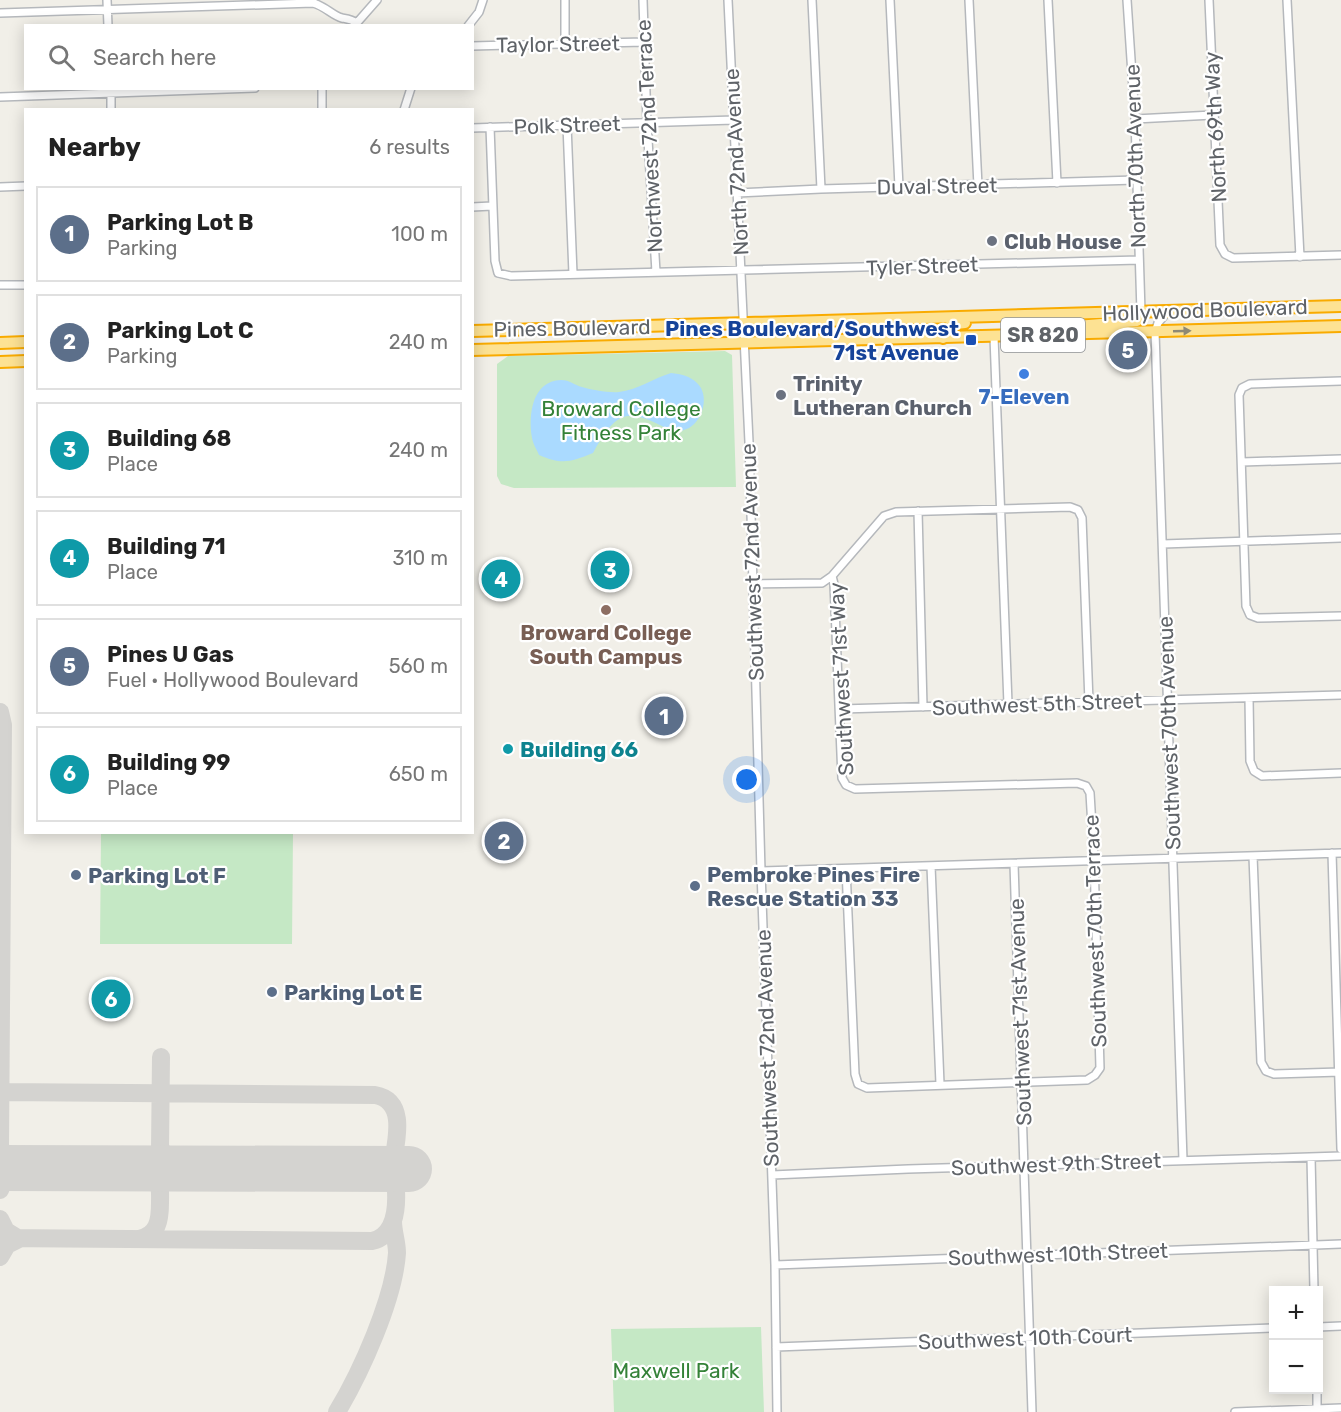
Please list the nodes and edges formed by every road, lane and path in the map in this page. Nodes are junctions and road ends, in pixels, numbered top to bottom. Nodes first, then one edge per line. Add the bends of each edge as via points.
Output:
1 (107, 0) edge
2 (377, 0) edge
3 (483, 0) edge
4 (565, 0) edge
5 (643, 0) edge
6 (728, 0) edge
7 (812, 0) edge
8 (890, 0) edge
9 (969, 0) edge
10 (1048, 0) edge
11 (1127, 0) edge
12 (1209, 0) edge
13 (1287, 0) edge
14 (313, 1) edge
15 (107, 10) junction
16 (0, 13) edge
17 (342, 22) edge
18 (108, 24) edge
19 (353, 24) edge
20 (469, 24) edge
21 (644, 42) junction
22 (565, 45) junction
23 (474, 46) edge
24 (158, 90) edge
25 (322, 90) edge
26 (410, 90) edge
27 (110, 91) edge
28 (0, 96) edge
29 (111, 108) edge
30 (322, 108) edge
31 (405, 108) edge
32 (1214, 115) junction
33 (1135, 119) junction
34 (734, 120) junction
35 (647, 123) junction
36 (567, 125) junction
37 (490, 127) junction
38 (474, 128) edge
39 (1137, 180) junction
40 (1057, 183) junction
41 (24, 186) edge
42 (978, 186) junction
43 (0, 187) edge
44 (899, 187) junction
45 (821, 189) junction
46 (737, 193) junction
47 (492, 206) junction
48 (474, 207) edge
49 (1341, 255) edge
50 (1300, 257) junction
51 (1140, 260) junction
52 (741, 271) junction
53 (656, 272) junction
54 (573, 274) junction
55 (0, 285) edge
56 (24, 285) edge
57 (1341, 306) edge
58 (1168, 311) junction
59 (1142, 312) junction
60 (1010, 316) junction
61 (744, 324) junction
62 (1341, 326) edge
63 (505, 330) junction
64 (474, 331) edge
65 (1155, 332) junction
66 (1064, 334) junction
67 (994, 336) junction
68 (943, 338) junction
69 (24, 342) edge
70 (745, 342) junction
71 (0, 343) edge
72 (474, 350) edge
73 (492, 350) junction
74 (24, 361) edge
75 (0, 362) edge
76 (1341, 381) edge
77 (1341, 459) edge
78 (1242, 462) junction
79 (1002, 508) junction
80 (918, 512) junction
81 (1341, 538) edge
82 (1243, 542) junction
83 (1163, 544) junction
84 (832, 576) junction
85 (753, 584) junction
86 (1341, 616) edge
87 (1341, 695) edge
88 (1249, 698) junction
89 (1168, 701) junction
90 (1089, 702) junction
91 (1008, 704) junction
92 (923, 707) junction
93 (841, 709) junction
94 (1341, 773) edge
95 (1086, 786) joint
96 (1332, 853) junction
97 (1341, 853) edge
98 (1253, 856) junction
99 (1173, 858) junction
100 (1094, 860) junction
101 (1014, 864) junction
102 (931, 866) junction
103 (846, 869) junction
104 (761, 871) junction
105 (1340, 1072) edge
106 (1022, 1083) junction
107 (940, 1084) junction
108 (1341, 1149) edge
109 (1311, 1156) junction
110 (1341, 1156) edge
111 (1183, 1160) junction
112 (1025, 1166) junction
113 (772, 1175) junction
114 (1341, 1244) edge
115 (1312, 1245) junction
116 (1028, 1255) junction
117 (775, 1265) junction
118 (1314, 1286) edge
119 (1341, 1326) edge
120 (1323, 1327) edge
121 (1269, 1328) edge
122 (1030, 1338) junction
123 (776, 1347) junction
124 (1317, 1394) edge
125 (1341, 1408) edge
126 (1317, 1410) edge
127 (777, 1412) edge
128 (1032, 1412) edge
129 (1235, 1412) edge

1 - 15 street
2 - 19 street
3 - 20 street
4 - 22 street
5 - 21 street, Northwest 72nd Terrace
6 - 34 street, North 72nd Avenue
7 - 45 street
8 - 44 street
9 - 42 street
10 - 40 street
11 - 33 street, North 70th Avenue
12 - 32 street, North 69th Way
13 - 50 street
14 - 15 street
14 - 17 street
15 - 16 street
15 - 18 street
17 - 19 street
21 - 22 street, Taylor Street
21 - 35 street, Northwest 72nd Terrace
22 - 23 street, Taylor Street
24 - 27 street
25 - 30 street
26 - 31 street
27 - 28 street
27 - 29 street
32 - 33 street
32 - 50 street, North 69th Way via 1221,245 1225,254 1233,258
33 - 39 street, North 70th Avenue
34 - 35 street, Polk Street
34 - 46 street, North 72nd Avenue
35 - 36 street, Polk Street
35 - 53 street, Northwest 72nd Terrace
36 - 37 street, Polk Street
36 - 54 street
37 - 38 street, Polk Street
37 - 47 street
39 - 40 street, Duval Street
39 - 51 street, North 70th Avenue
40 - 42 street, Duval Street
41 - 43 street
42 - 44 street, Duval Street
44 - 45 street, Duval Street
45 - 46 street, Duval Street
46 - 52 street, North 72nd Avenue
47 - 48 street
47 - 54 street, Tyler Street via 498,273
49 - 50 street
51 - 52 street, Tyler Street
51 - 59 street, North 70th Avenue
52 - 53 street, Tyler Street
52 - 61 street, North 72nd Avenue
53 - 54 street, Tyler Street
55 - 56 street
57 - 58 highway, Hollywood Boulevard / SR 820
58 - 59 highway, Hollywood Boulevard / SR 820
58 - 65 street
59 - 60 highway, Hollywood Boulevard / SR 820
59 - 66 highway via 1137,321 1077,326
60 - 61 highway, Hollywood Boulevard / SR 820
60 - 68 highway via 1006,322 955,324 945,329
61 - 63 highway, Pines Boulevard / SR 820
61 - 70 street, Southwest 72nd Avenue
65 -> 62 highway, Hollywood Boulevard / SR 820
63 - 64 highway, Pines Boulevard / SR 820
63 - 73 highway
65 - 66 highway, Hollywood Boulevard / SR 820
65 - 83 street, Southwest 70th Avenue
66 - 67 highway, Hollywood Boulevard / SR 820
67 - 68 highway, Hollywood Boulevard / SR 820
67 - 79 street
68 - 70 highway, Hollywood Boulevard / SR 820
69 - 71 highway
70 - 73 highway, Pines Boulevard / SR 820
70 - 85 street, Southwest 72nd Avenue
72 - 73 highway, Pines Boulevard / SR 820
74 - 75 highway
76 - 78 street via 1250,384 1242,388
77 - 78 street
78 - 82 street
79 - 80 street, Southwest 71st Way
79 - 90 street, Southwest 71st Way via 1070,507 1078,510 1082,518
79 - 91 street
80 - 84 street, Southwest 71st Way via 884,516
80 - 92 street
81 - 82 street
82 - 83 street
82 - 86 street via 1246,606 1250,615
83 - 89 street, Southwest 70th Avenue
84 - 85 street via 822,583
84 - 93 street, Southwest 71st Way
85 - 104 street, Southwest 72nd Avenue
87 - 88 street, Southwest 5th Street
88 - 89 street, Southwest 5th Street
88 - 94 street via 1250,761 1254,771 1262,776
89 - 90 street, Southwest 5th Street
89 - 99 street, Southwest 70th Avenue
90 - 91 street, Southwest 5th Street
91 - 92 street, Southwest 5th Street
92 - 93 street, Southwest 5th Street
93 - 95 street, Southwest 71st Way via 842,778 855,789 1077,783
95 - 100 street, Southwest 70th Terrace via 1090,794
96 - 97 street
96 - 98 street
96 - 105 street
98 - 99 street
98 - 105 street via 1261,1062 1266,1071 1274,1074
99 - 100 street
99 - 111 street, Southwest 70th Avenue
100 - 101 street
100 - 106 street, Southwest 70th Terrace via 1100,1068 1087,1080
101 - 102 street
101 - 106 street, Southwest 71st Avenue
102 - 103 street
102 - 107 street
103 - 104 street
103 - 107 street via 858,1084 867,1088
104 - 113 street, Southwest 72nd Avenue
105 - 108 street
106 - 107 street
106 - 112 street, Southwest 71st Avenue
109 - 110 street, Southwest 9th Street
109 - 111 street, Southwest 9th Street
109 - 115 street
111 - 112 street, Southwest 9th Street
112 - 113 street, Southwest 9th Street
112 - 116 street, Southwest 71st Avenue
113 - 117 street, Southwest 72nd Avenue
114 - 115 street, Southwest 10th Street
115 - 116 street, Southwest 10th Street
115 - 118 street
116 - 117 street, Southwest 10th Street
116 - 122 street, Southwest 71st Avenue
117 - 123 street, Southwest 72nd Avenue
119 - 120 street
121 - 122 street, Southwest 10th Court
122 - 123 street, Southwest 10th Court
122 - 128 street, Southwest 71st Avenue
123 - 127 street, Southwest 72nd Avenue
124 - 126 street
125 - 126 street
126 - 129 street

